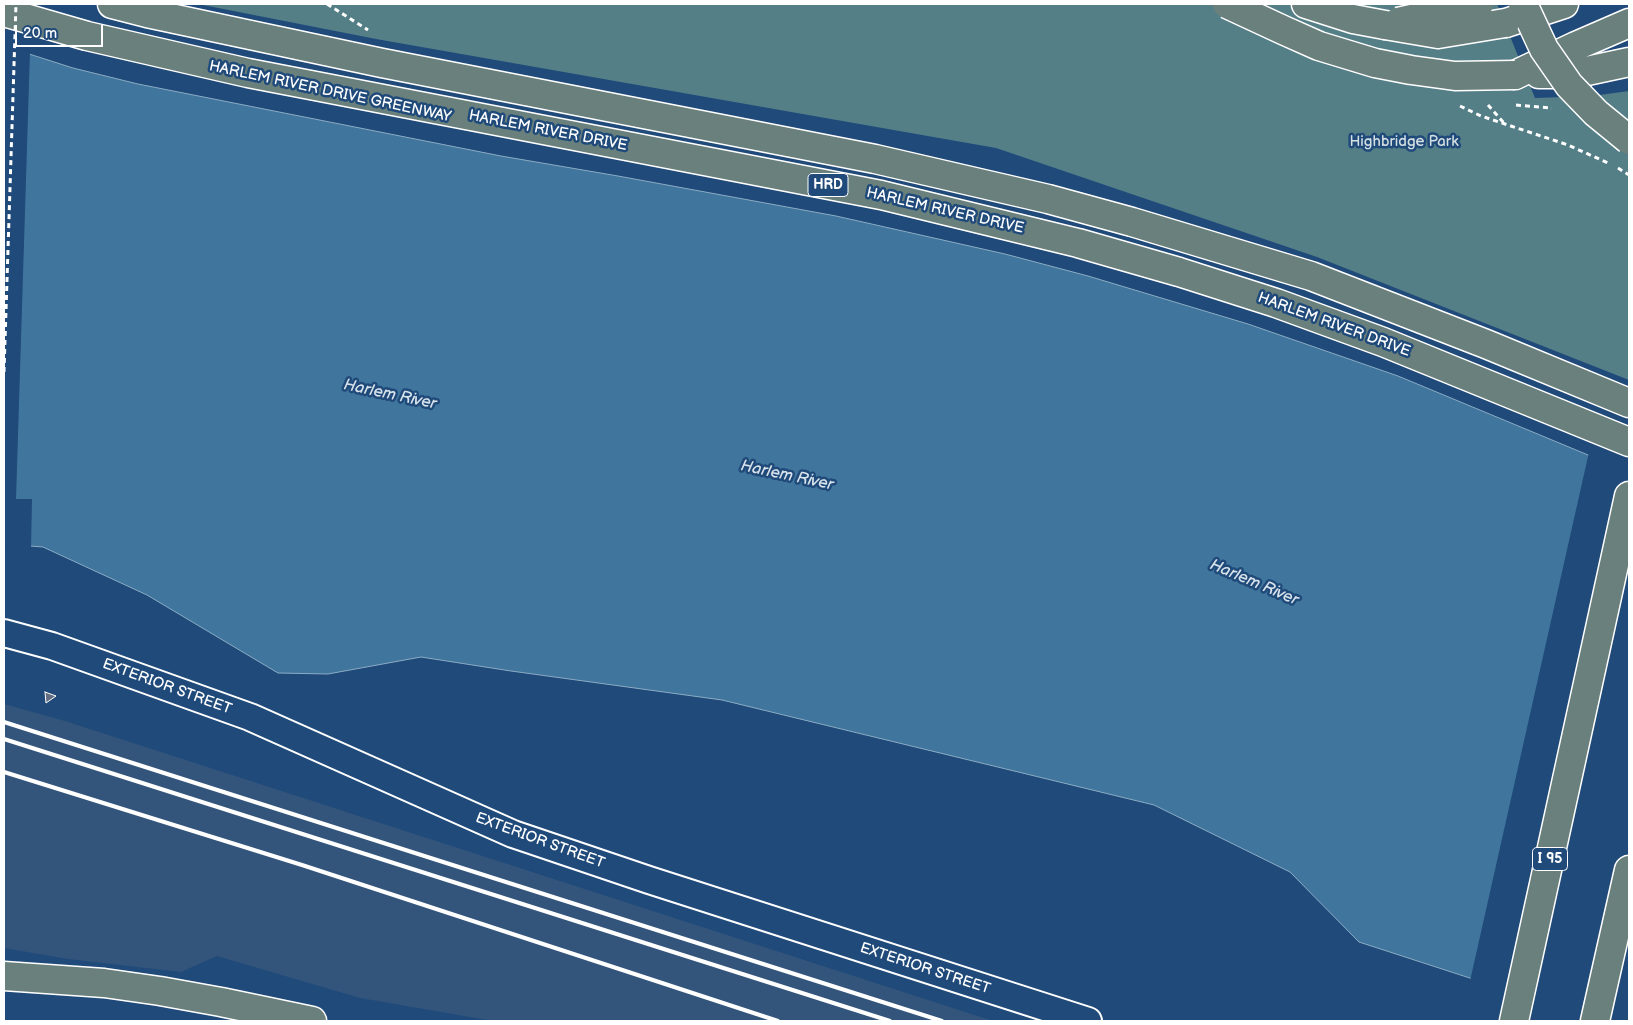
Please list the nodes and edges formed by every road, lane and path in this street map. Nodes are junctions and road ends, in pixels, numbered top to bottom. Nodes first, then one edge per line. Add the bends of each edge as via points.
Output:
1 (16, 4) edge
2 (112, 4) edge
3 (1227, 4) edge
4 (1306, 4) edge
5 (1479, 4) edge
6 (1564, 4) edge
7 (1514, 13) edge
8 (8, 21) edge
9 (1629, 23) edge
10 (1385, 25) junction
11 (23, 33) dead end
12 (1629, 62) edge
13 (1515, 75) junction
14 (1629, 140) edge
15 (4, 372) edge
16 (1629, 403) edge
17 (1629, 442) edge
18 (1629, 496) edge
19 (4, 633) edge
20 (1629, 870) edge
21 (4, 976) edge
22 (1515, 1014) edge
23 (312, 1021) edge
24 (1088, 1021) edge
25 (1595, 1021) edge

1 - 15 path, bridge
2 - 16 highway, HRD via 382,63 875,159 1048,199 1311,276
3 - 13 highway, bridge via 1310,42 1366,61 1455,76
4 - 10 highway via 1352,19
5 - 10 highway, bridge
6 - 7 highway via 1540,13
7 - 10 highway, bridge via 1438,34
7 - 14 highway, bridge via 1569,85
8 - 11 path
8 - 17 highway, HARLEM RIVER DRIVE / HRD via 248,73 881,195 1078,243 1276,303 1374,338
9 - 13 highway
12 - 13 highway via 1573,74
18 - 22 highway, I 95
19 - 24 street, EXTERIOR STREET via 52,646 250,717 512,834
20 - 25 highway
21 - 23 highway via 104,983

